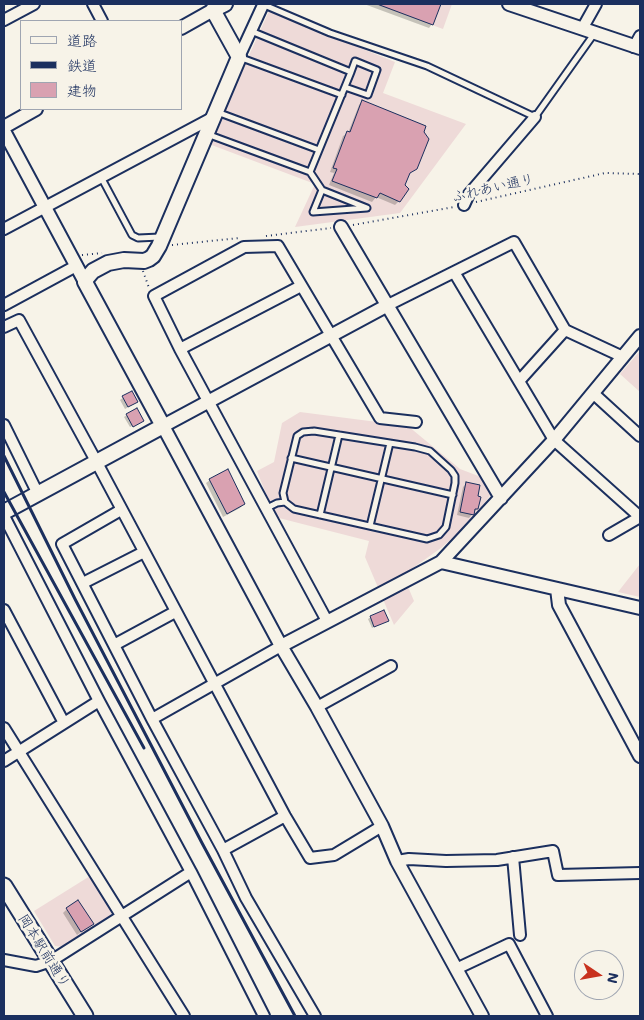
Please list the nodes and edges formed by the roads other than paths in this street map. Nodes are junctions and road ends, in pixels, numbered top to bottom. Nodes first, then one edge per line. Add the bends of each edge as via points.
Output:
1 (34, 4) edge
2 (93, 4) edge
3 (262, 4) edge
4 (510, 4) edge
5 (596, 4) edge
6 (525, 6) edge
7 (219, 7) edge
8 (4, 20) edge
9 (101, 20) edge
10 (182, 27) edge
11 (250, 31) junction
12 (588, 31) junction
13 (638, 44) edge
14 (238, 56) junction
15 (351, 72) junction
16 (345, 86) junction
17 (342, 95) junction
18 (34, 110) edge
19 (216, 114) junction
20 (535, 117) junction
21 (4, 127) edge
22 (4, 131) edge
23 (207, 134) junction
24 (319, 150) junction
25 (310, 172) junction
26 (101, 176) junction
27 (322, 190) junction
28 (464, 205) road end
29 (45, 206) junction
30 (345, 226) road end
31 (4, 229) edge
32 (163, 237) junction
33 (76, 266) junction
34 (454, 272) junction
35 (85, 282) junction
36 (301, 286) junction
37 (4, 305) edge
38 (388, 305) junction
39 (4, 328) edge
40 (565, 330) junction
41 (331, 336) junction
42 (640, 336) edge
43 (180, 349) junction
44 (623, 357) junction
45 (520, 380) junction
46 (594, 394) junction
47 (208, 401) junction
48 (416, 422) dead end
49 (4, 425) edge
50 (163, 426) junction
51 (338, 435) junction
52 (640, 436) edge
53 (554, 440) junction
54 (390, 443) junction
55 (291, 458) junction
56 (96, 461) junction
57 (331, 467) junction
58 (382, 478) junction
59 (38, 494) junction
60 (453, 495) junction
61 (501, 498) junction
62 (285, 502) junction
63 (267, 508) junction
64 (121, 510) junction
65 (4, 512) edge
66 (320, 515) junction
67 (4, 516) edge
68 (640, 517) edge
69 (370, 526) junction
70 (609, 535) dead end
71 (144, 552) junction
72 (441, 562) junction
73 (83, 583) junction
74 (557, 589) junction
75 (640, 608) edge
76 (4, 610) edge
77 (175, 612) junction
78 (327, 621) junction
79 (114, 645) junction
80 (281, 646) junction
81 (391, 666) dead end
82 (215, 684) junction
83 (99, 701) junction
84 (317, 707) junction
85 (152, 719) junction
86 (64, 723) junction
87 (4, 728) edge
88 (18, 751) junction
89 (640, 756) edge
90 (4, 760) edge
91 (285, 816) junction
92 (382, 826) junction
93 (223, 850) junction
94 (513, 857) junction
95 (397, 860) junction
96 (190, 872) junction
97 (640, 873) edge
98 (4, 886) edge
99 (122, 916) junction
100 (520, 935) dead end
101 (4, 960) edge
102 (51, 961) junction
103 (456, 969) junction
104 (85, 1016) edge
105 (184, 1016) edge
106 (264, 1016) edge
107 (315, 1016) edge
108 (482, 1016) edge
109 (548, 1016) edge

1 - 8 street
2 - 9 street
3 - 11 street
3 - 20 lane via 330,33 427,66
4 - 6 street
5 - 12 street
6 - 12 street
7 - 10 street
7 - 14 main road
11 - 14 street
11 - 15 lane
12 - 13 street
12 - 20 lane
14 - 17 lane
14 - 19 main road
15 - 16 lane
15 - 16 lane via 355,62 377,70 368,96
16 - 17 lane
17 - 24 lane
18 - 21 street
19 - 23 main road
19 - 24 lane
19 - 26 street
20 - 28 street via 469,194
22 - 29 street
23 - 25 lane
23 - 32 main road
24 - 25 lane
25 - 27 lane
26 - 29 street
26 - 32 lane via 132,235 138,238
27 - 27 lane via 331,194 367,208 313,212
29 - 31 street
29 - 33 street
30 - 38 street
32 - 35 main road via 154,256 149,259 108,263 94,271
33 - 35 street
33 - 37 street
34 - 38 street
34 - 40 street via 514,242
34 - 45 street
35 - 50 main road
36 - 41 street
36 - 43 street
36 - 43 street via 278,246 244,247 154,296
38 - 41 street
38 - 61 street
39 - 56 street via 19,320
40 - 44 street
40 - 45 street
41 - 47 street
41 - 48 street via 380,418
42 - 44 street
43 - 47 street
44 - 46 street
45 - 53 street
46 - 52 street
46 - 53 street
47 - 50 street
47 - 63 street
49 - 59 street
50 - 56 main road
50 - 80 street
51 - 54 lane
51 - 55 lane via 302,432 297,436
51 - 57 lane
53 - 61 street
53 - 68 street
54 - 58 lane
54 - 60 lane via 430,451 455,476
55 - 57 lane
55 - 62 lane via 283,493
56 - 59 main road
56 - 64 street
57 - 58 lane
57 - 66 lane
58 - 60 lane
58 - 69 lane
59 - 65 main road
60 - 69 lane via 446,527 428,540
61 - 72 street
62 - 63 lane via 277,502
62 - 66 lane via 294,509
63 - 78 street
64 - 71 street
64 - 73 street via 62,544
66 - 69 lane
67 - 83 street
68 - 70 street
71 - 73 street
71 - 77 street
72 - 74 street
72 - 78 street
73 - 79 street
74 - 75 street
74 - 89 street via 559,605
76 - 86 street
77 - 79 street
77 - 82 street
78 - 80 street
79 - 85 street
80 - 82 street
80 - 84 street
81 - 84 street
82 - 85 street
82 - 91 street
83 - 86 street
83 - 96 street
84 - 92 street
85 - 93 street
86 - 88 street
87 - 88 street
88 - 90 street
88 - 99 street
91 - 92 street via 310,858 334,855
91 - 93 street
92 - 95 street
93 - 107 street via 246,898
94 - 95 street via 497,860
94 - 97 street via 553,851 558,875
94 - 100 street
95 - 103 street
96 - 99 street
96 - 106 street
98 - 102 main road, 岡本駅前通り
99 - 102 street
99 - 105 street
101 - 102 street via 36,966
102 - 104 main road, 岡本駅前通り
103 - 108 street
103 - 109 street via 508,944

